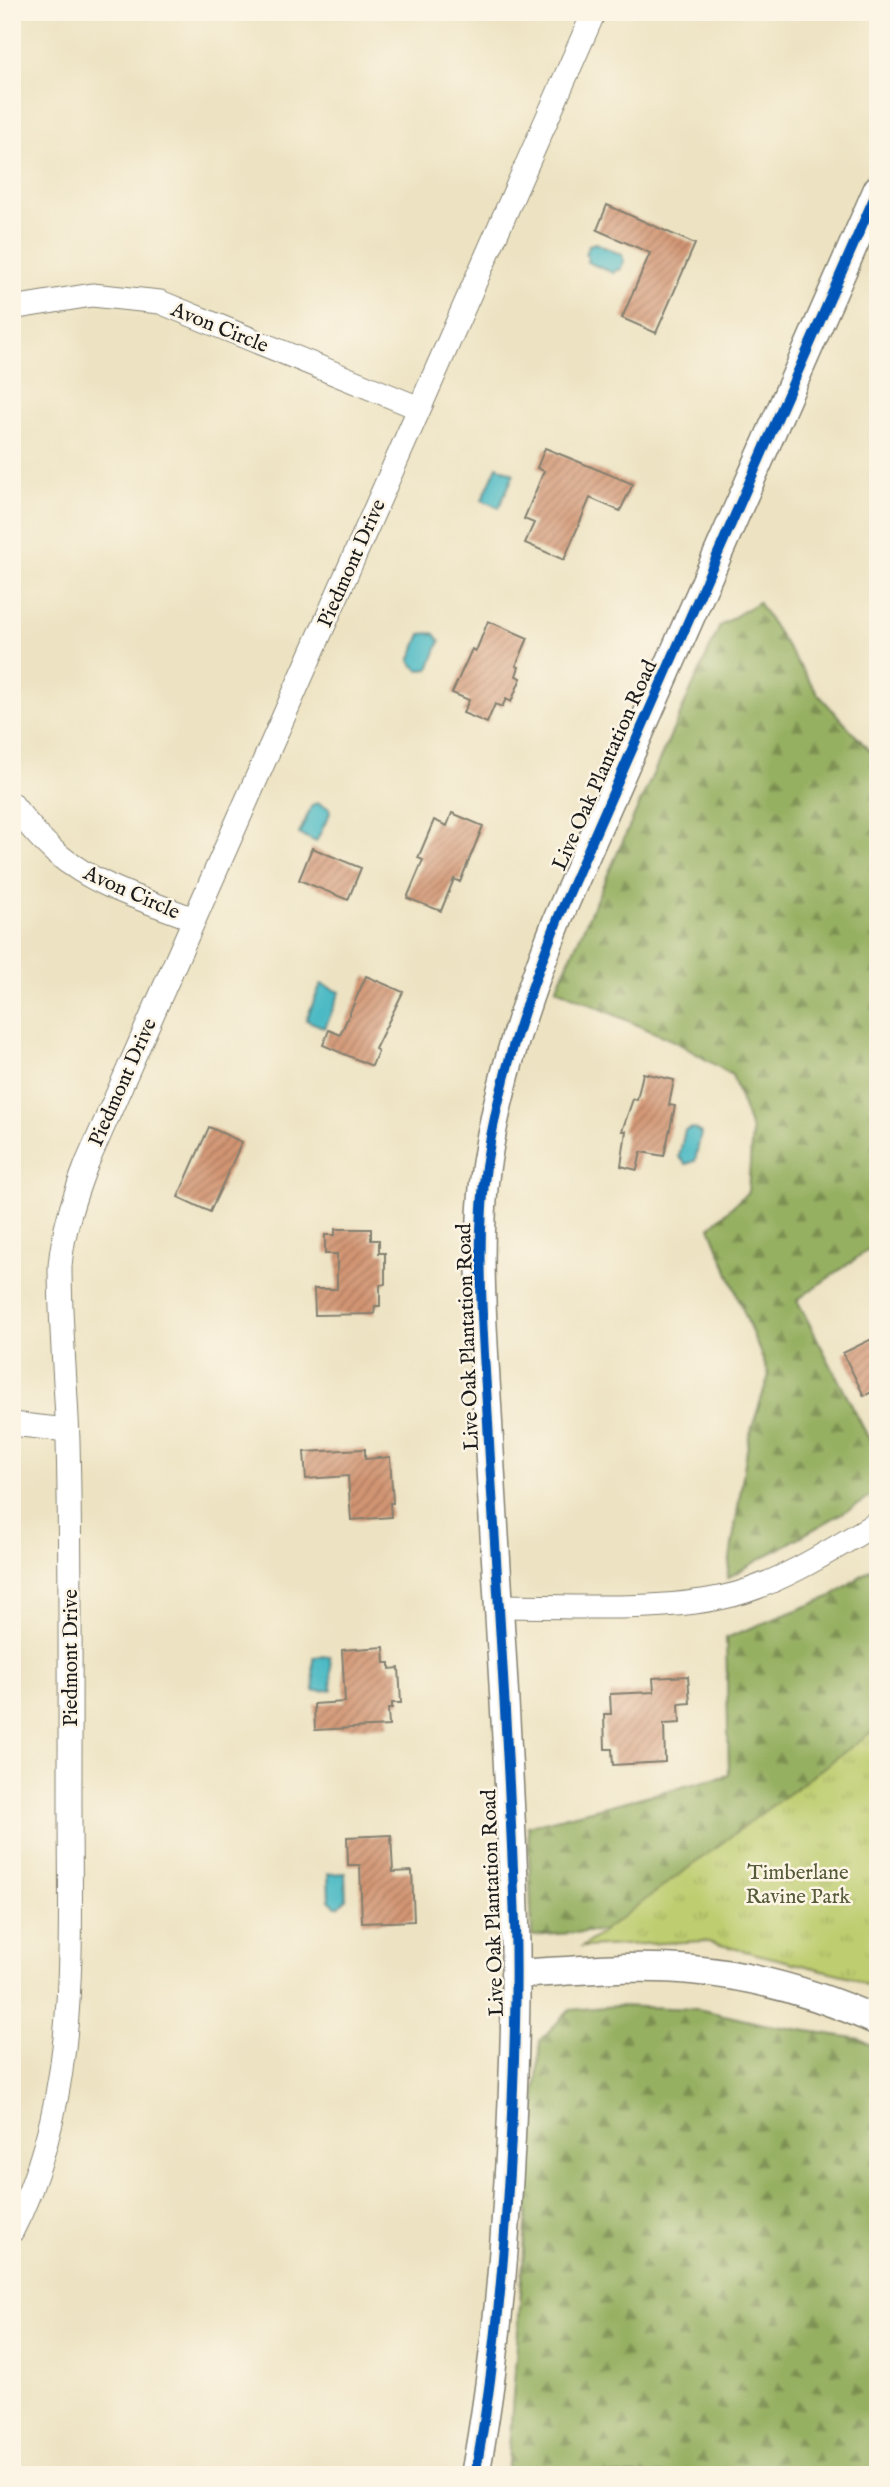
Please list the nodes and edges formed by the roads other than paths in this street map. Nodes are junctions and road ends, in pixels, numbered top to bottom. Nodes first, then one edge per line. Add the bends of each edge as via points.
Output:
1 (594, 12) edge
2 (878, 189) edge
3 (12, 308) edge
4 (419, 408) junction
5 (12, 804) edge
6 (194, 919) junction
7 (12, 1424) edge
8 (67, 1430) junction
9 (878, 1522) edge
10 (498, 1606) junction
11 (515, 1974) junction
12 (878, 2021) edge
13 (12, 2231) edge
14 (475, 2475) edge

1 - 4 street, Piedmont Drive
2 - 10 street, Live Oak Plantation Road via 559,916 513,1045 495,1116 482,1224
3 - 4 street, Avon Circle via 92,295 160,302
4 - 6 street, Piedmont Drive
5 - 6 street, Avon Circle via 56,853 82,871
6 - 8 street, Piedmont Drive via 87,1163 65,1230 60,1313
7 - 8 street
8 - 13 street, Piedmont Drive via 70,1965 66,2039 52,2125
9 - 10 street via 774,1579 726,1597 677,1605
10 - 11 street, Live Oak Plantation Road
11 - 12 street via 692,1970 778,1984 832,2000
11 - 14 street, Live Oak Plantation Road via 507,2222

